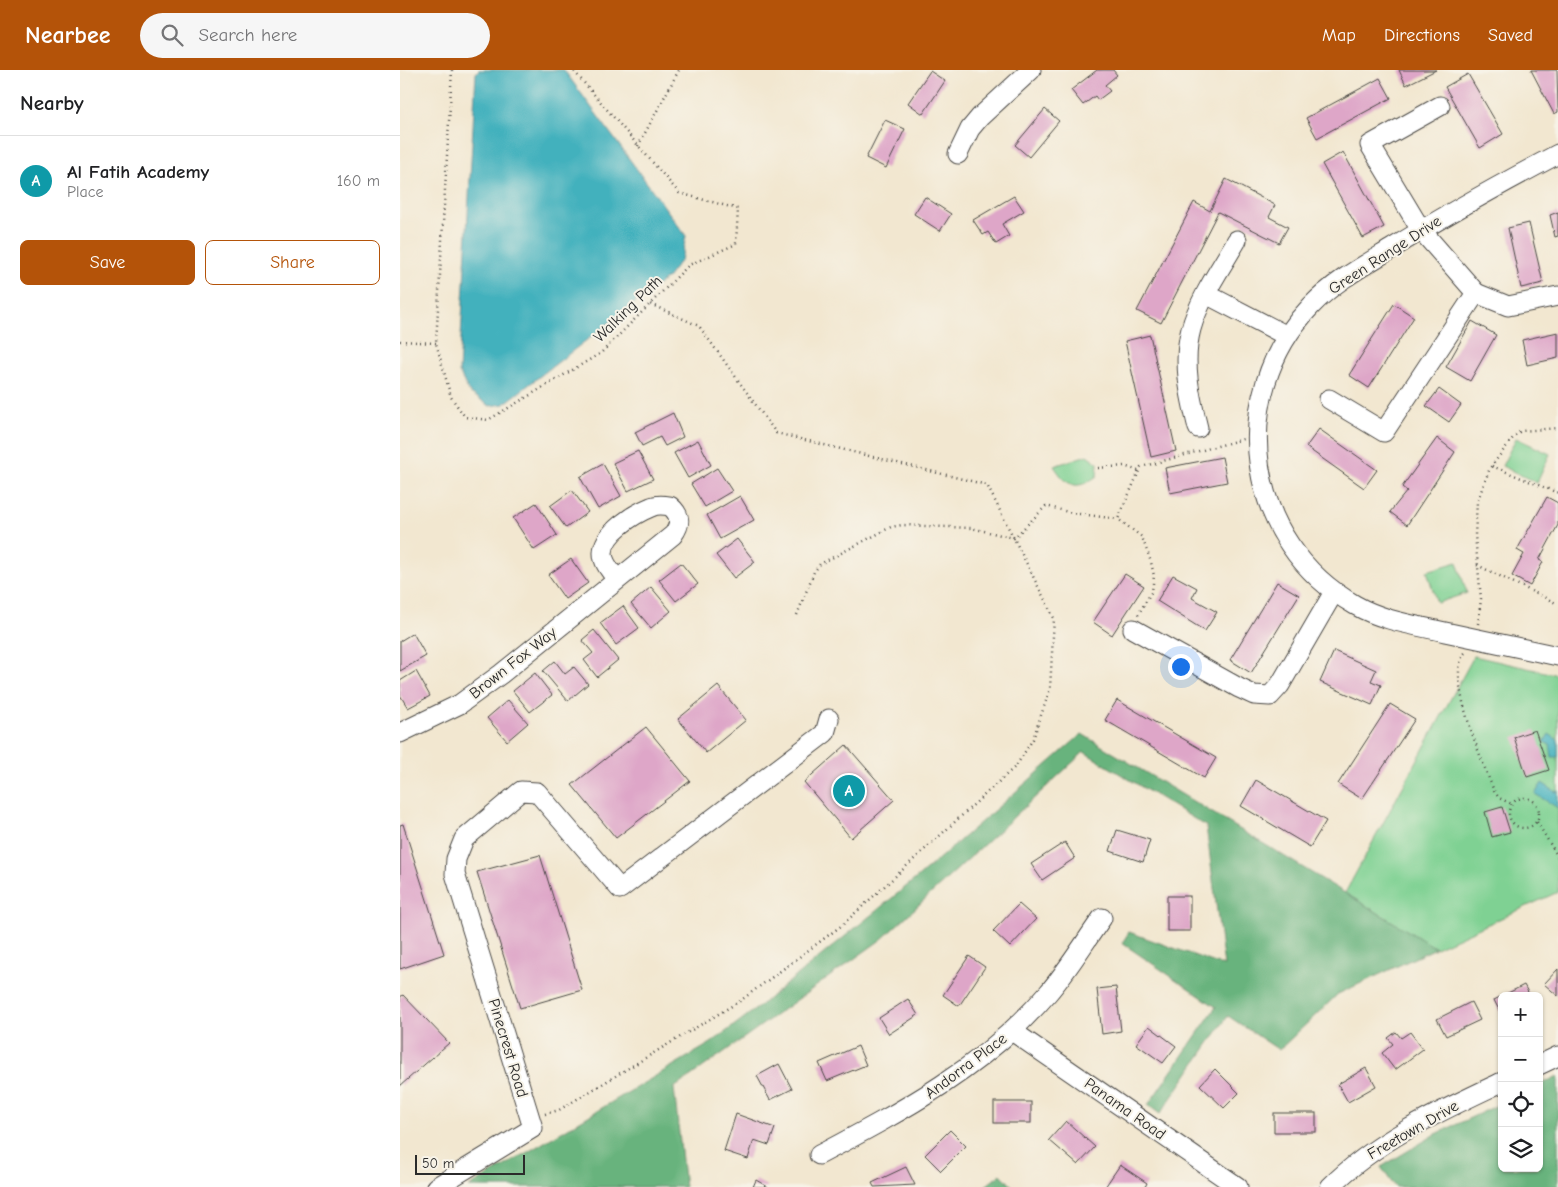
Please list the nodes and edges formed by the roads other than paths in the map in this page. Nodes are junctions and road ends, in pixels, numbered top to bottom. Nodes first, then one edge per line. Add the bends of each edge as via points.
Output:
1 (1031, 70) edge
2 (1440, 106) dead end
3 (958, 154) dead end
4 (1558, 154) edge
5 (1421, 230) junction
6 (1236, 240) dead end
7 (1476, 292) junction
8 (1206, 294) junction
9 (1558, 296) edge
10 (1288, 336) junction
11 (1329, 399) dead end
12 (1198, 428) dead end
13 (617, 580) dead end
14 (1334, 592) junction
15 (1133, 629) road end
16 (1558, 655) edge
17 (829, 719) dead end
18 (400, 734) edge
19 (1102, 918) dead end
20 (1012, 1031) junction
21 (1558, 1056) edge
22 (1543, 1063) edge
23 (1498, 1084) edge
24 (819, 1155) dead end
25 (436, 1187) edge
26 (1238, 1187) edge
27 (1330, 1187) edge

1 - 3 street via 980,116
2 - 5 street via 1370,145
4 - 5 street, Green Range Drive
5 - 7 street
5 - 10 street, Green Range Drive via 1331,288 1311,306
6 - 8 street
7 - 9 street via 1508,306
7 - 11 street via 1384,432
8 - 10 street
8 - 12 street via 1191,329 1187,360 1190,395
10 - 14 street, Green Range Drive via 1271,366 1263,391 1257,437 1258,462 1263,487 1282,534 1303,562
13 - 18 street, Brown Fox Way via 460,704
14 - 15 street via 1280,685 1270,696 1254,695 1239,688
14 - 16 street, Green Range Drive via 1381,616
17 - 25 street, Pinecrest Road via 825,733 620,889 538,792 521,791 464,840 456,859 455,874 531,1122
19 - 20 street, Andorra Place via 1049,992
20 - 24 street, Andorra Place via 947,1084
20 - 26 street, Panama Road
21 - 22 street
23 - 27 street, Freetown Drive via 1396,1136 1368,1154

